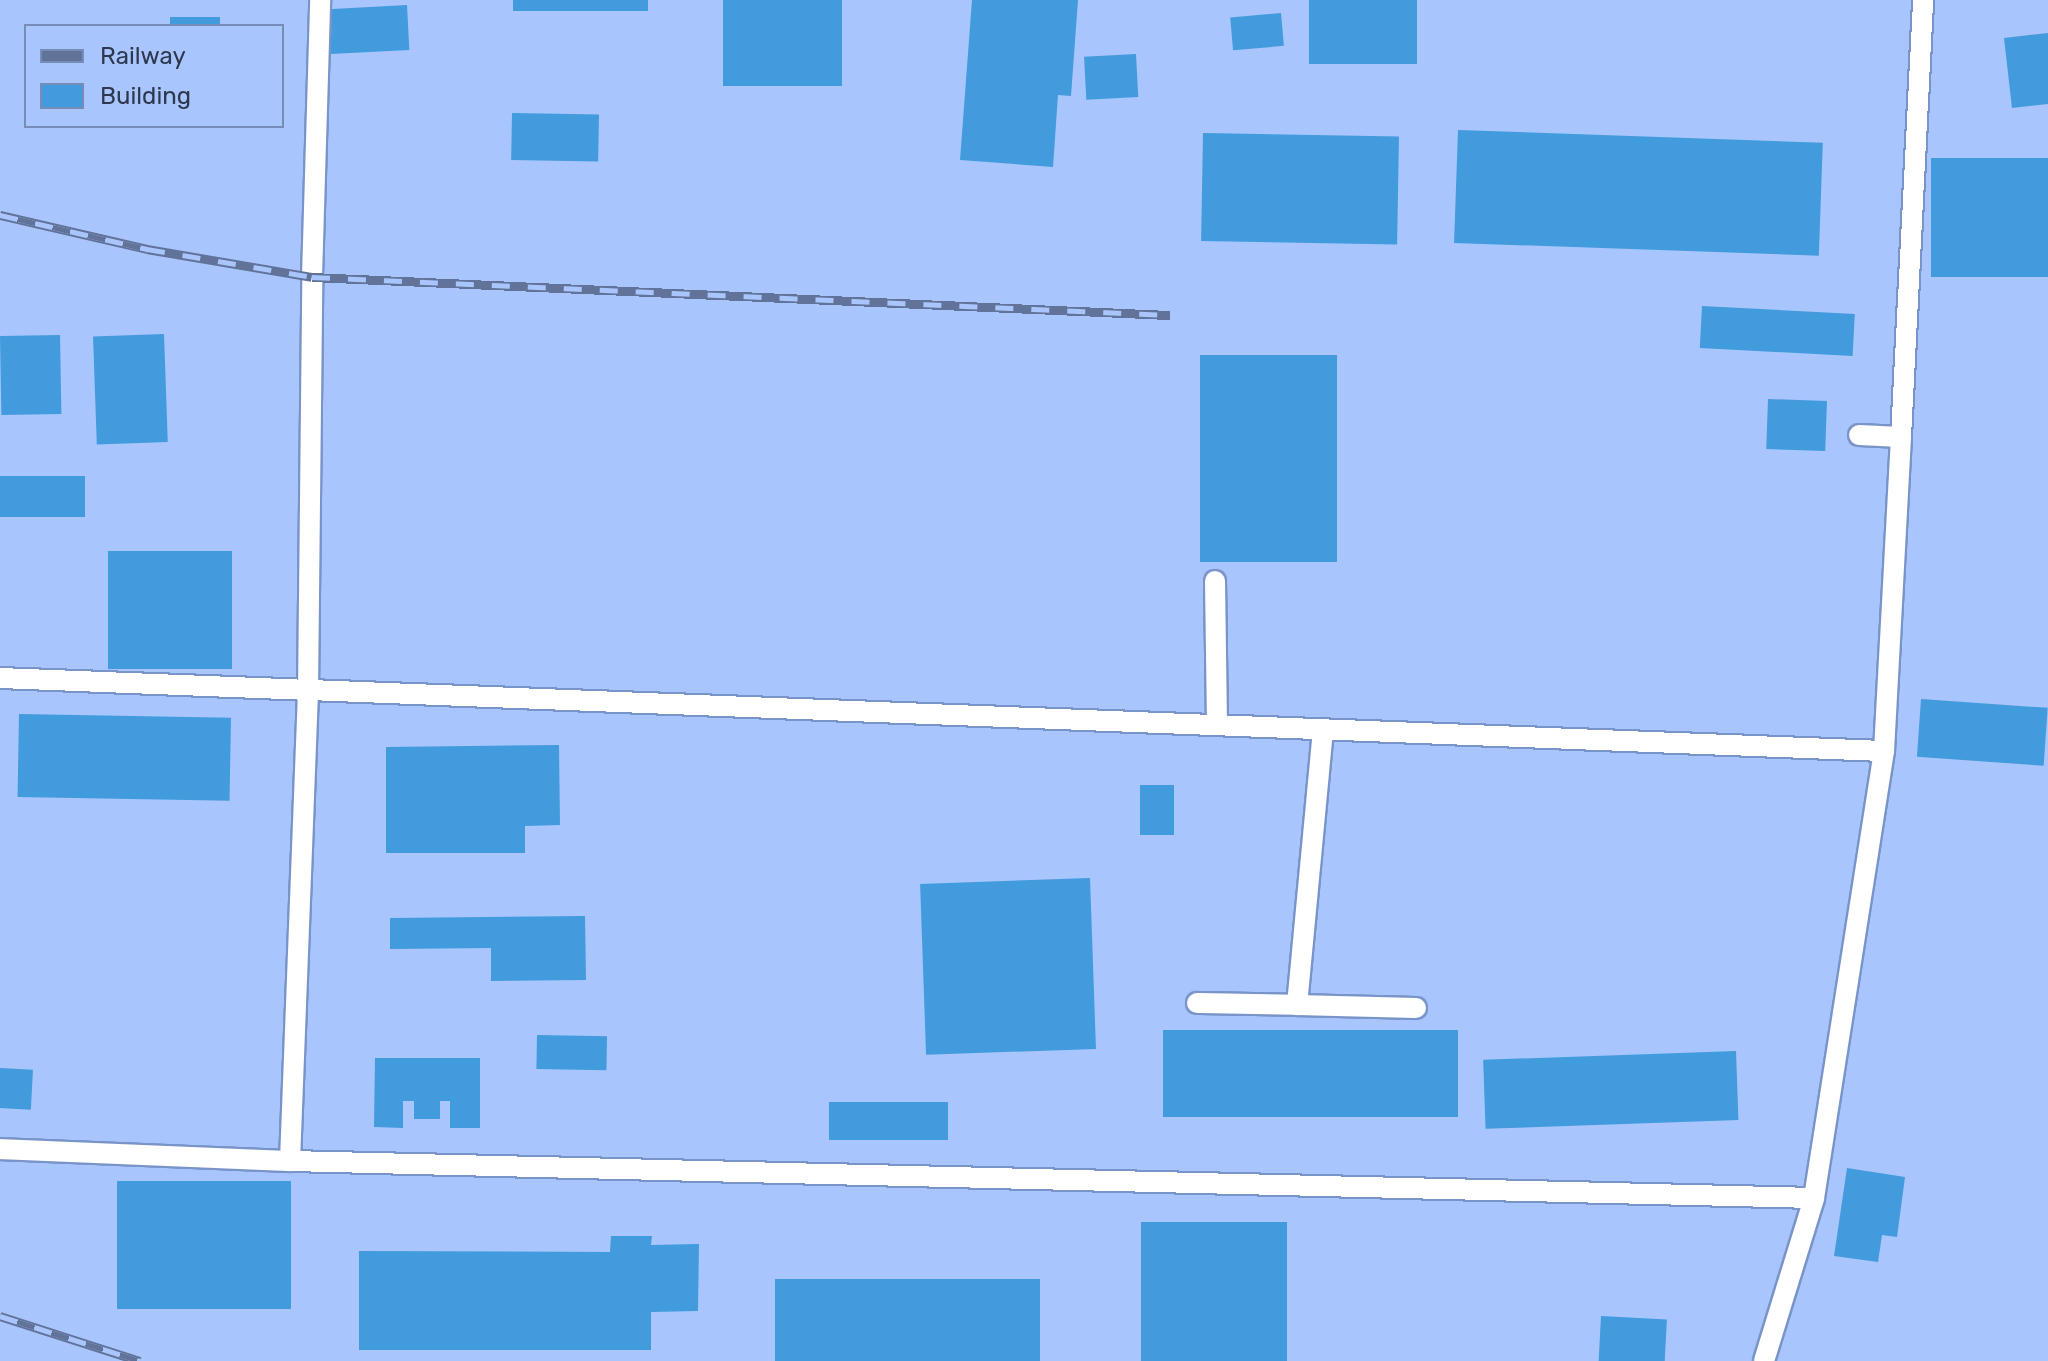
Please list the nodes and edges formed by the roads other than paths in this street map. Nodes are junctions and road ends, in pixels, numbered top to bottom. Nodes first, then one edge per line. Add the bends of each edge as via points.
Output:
1 (320, 0) edge
2 (1923, 0) edge
3 (1859, 435) dead end
4 (1901, 437) junction
5 (1215, 581) dead end
6 (0, 678) edge
7 (308, 692) junction
8 (1217, 725) junction
9 (1323, 729) junction
10 (1884, 751) junction
11 (1197, 1003) dead end
12 (1297, 1005) junction
13 (1416, 1008) dead end
14 (0, 1149) edge
15 (290, 1161) junction
16 (1814, 1198) junction
17 (1764, 1361) edge

1 - 7 lane
2 - 4 lane
3 - 4 lane
4 - 10 lane
5 - 8 lane
6 - 7 lane
7 - 8 lane
7 - 15 lane
8 - 9 lane
9 - 10 lane
9 - 12 lane
10 - 16 lane
11 - 12 lane
12 - 13 lane
14 - 15 lane
15 - 16 lane
16 - 17 lane

